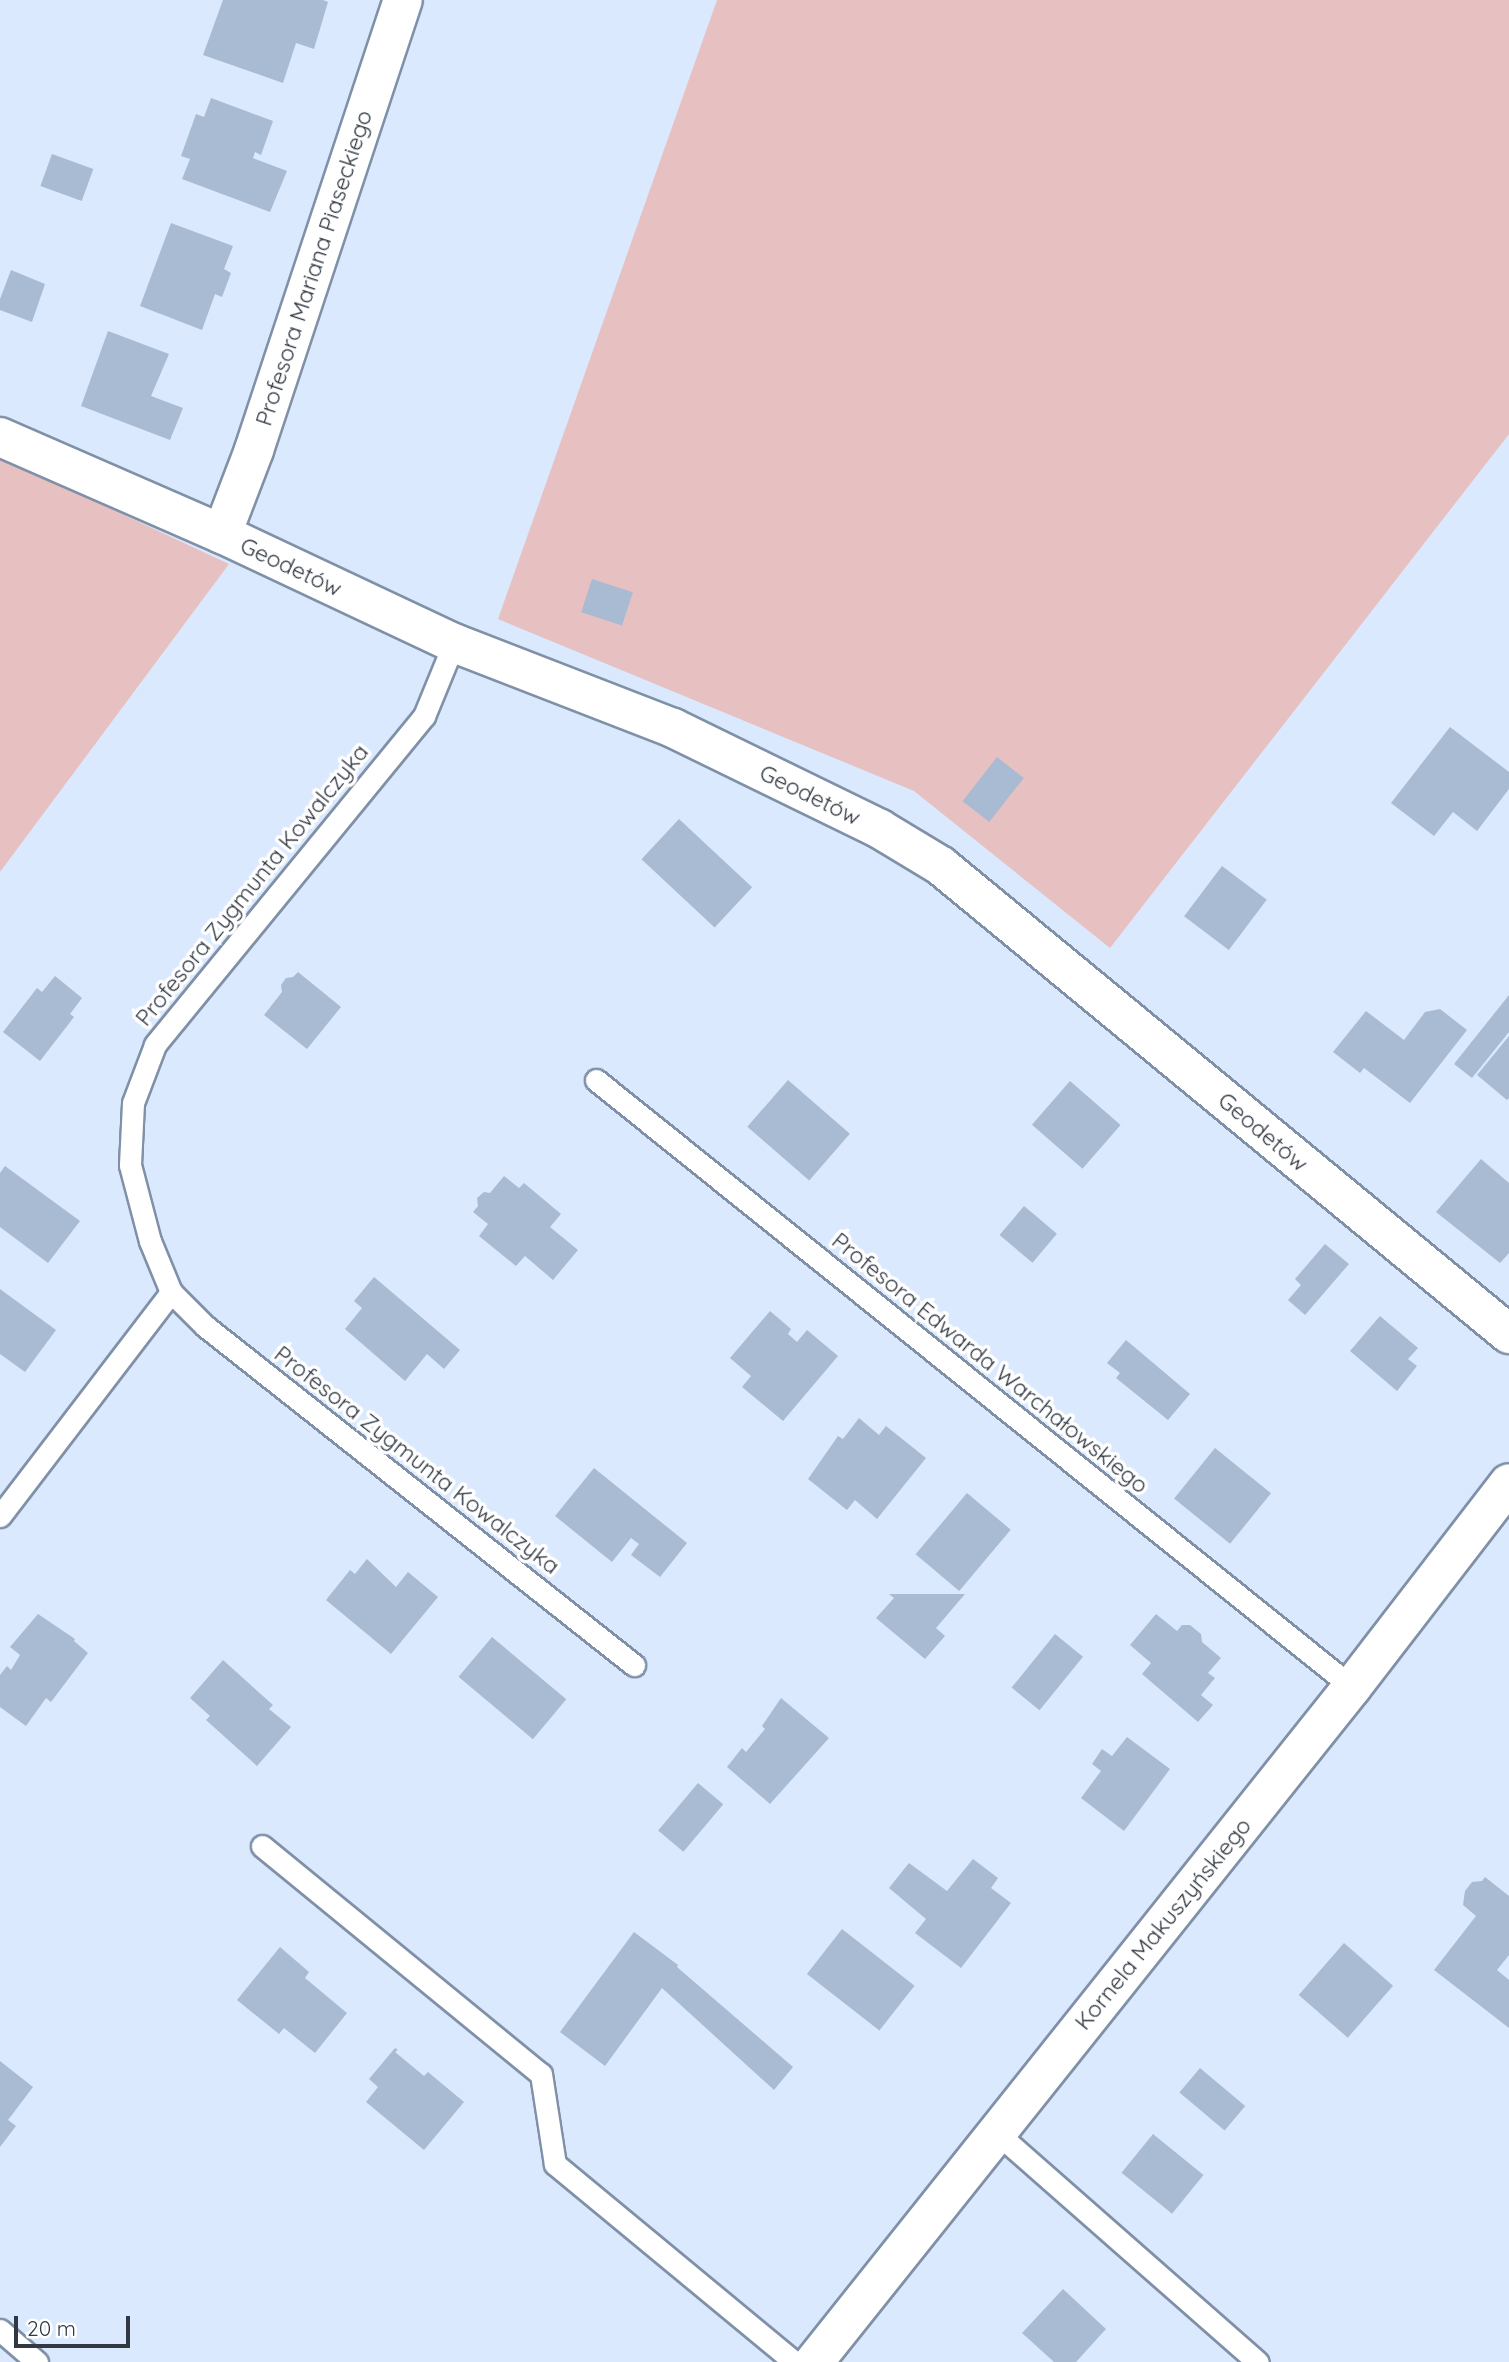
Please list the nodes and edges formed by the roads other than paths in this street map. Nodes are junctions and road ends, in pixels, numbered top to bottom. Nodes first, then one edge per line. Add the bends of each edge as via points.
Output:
1 (403, 0) edge
2 (0, 436) edge
3 (222, 534) junction
4 (454, 643) junction
5 (596, 1080) dead end
6 (171, 1293) junction
7 (1509, 1334) edge
8 (1509, 1483) edge
9 (0, 1516) edge
10 (634, 1665) dead end
11 (1352, 1687) junction
12 (262, 1846) dead end
13 (996, 2133) junction
14 (0, 2330) edge
15 (37, 2362) edge
16 (794, 2362) edge
17 (814, 2362) edge
18 (1258, 2362) edge

1 - 3 street, Profesora Mariana Piaseckiego
2 - 3 street, Geodetów
3 - 4 street, Geodetów
4 - 6 lane, Profesora Zygmunta Kowalczyka via 424,716 184,1005 155,1045 143,1071 133,1103 130,1165 150,1241
4 - 7 street, Geodetów via 673,728 880,829 941,866
5 - 11 lane, Profesora Edwarda Warchałowskiego
6 - 9 lane
6 - 10 lane, Profesora Zygmunta Kowalczyka via 205,1325
8 - 11 street, Kornela Makuszyńskiego
11 - 13 street, Kornela Makuszyńskiego
12 - 16 lane via 541,2074 555,2164
13 - 17 street, Kornela Makuszyńskiego
13 - 18 lane
14 - 15 lane

